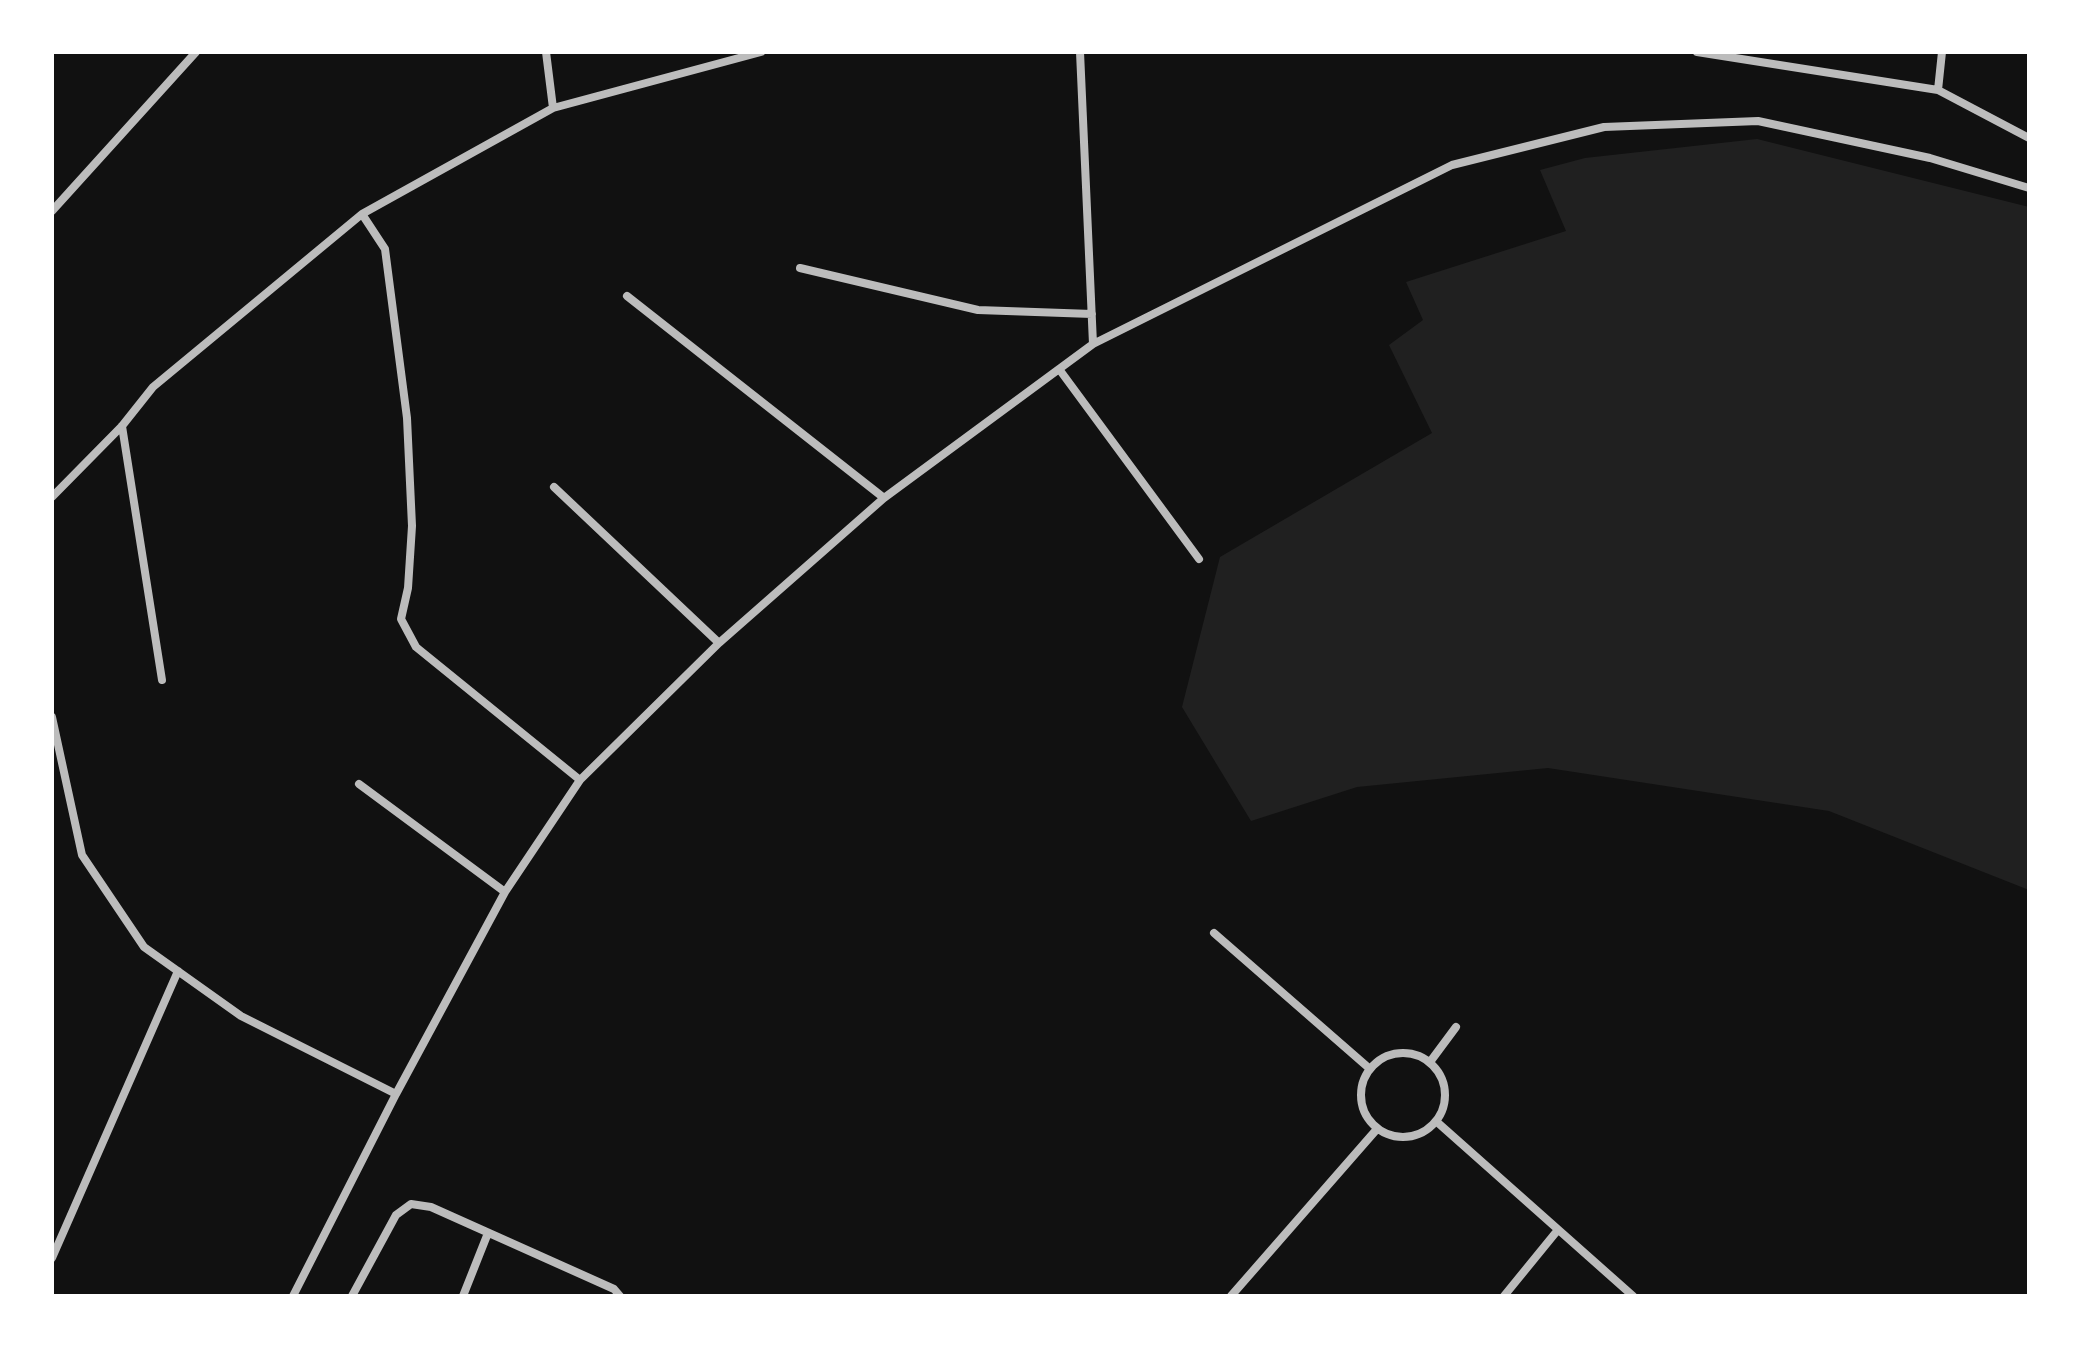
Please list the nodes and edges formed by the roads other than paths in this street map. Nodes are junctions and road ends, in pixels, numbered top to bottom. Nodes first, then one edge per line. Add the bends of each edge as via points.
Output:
1 (196, 52) edge
2 (546, 52) edge
3 (761, 52) edge
4 (1080, 52) edge
5 (1697, 52) edge
6 (1942, 52) edge
7 (1938, 90) junction
8 (553, 108) junction
9 (2029, 138) edge
10 (2029, 188) edge
11 (52, 211) edge
12 (362, 214) junction
13 (800, 268) dead end
14 (627, 296) dead end
15 (1092, 314) junction
16 (1093, 344) junction
17 (1059, 369) junction
18 (122, 426) junction
19 (554, 487) dead end
20 (52, 497) edge
21 (884, 498) junction
22 (1199, 559) dead end
23 (719, 643) junction
24 (162, 680) dead end
25 (52, 717) edge
26 (580, 780) junction
27 (359, 784) dead end
28 (505, 892) junction
29 (1214, 933) dead end
30 (178, 971) junction
31 (1456, 1027) dead end
32 (1430, 1062) junction
33 (1370, 1069) junction
34 (396, 1094) junction
35 (1437, 1122) junction
36 (1377, 1129) junction
37 (1557, 1231) junction
38 (488, 1233) junction
39 (52, 1258) edge
40 (293, 1296) edge
41 (352, 1296) edge
42 (463, 1296) edge
43 (620, 1296) edge
44 (1231, 1296) edge
45 (1504, 1296) edge
46 (1633, 1296) edge

1 - 11 street
2 - 8 street
3 - 8 street
4 - 15 street
5 - 7 street
6 - 7 street
7 - 9 street
8 - 12 street
10 - 16 street via 1930,158 1758,121 1604,127 1452,165
12 - 18 street via 153,387
12 - 26 street via 385,249 407,418 412,526 401,619 416,647
13 - 15 street via 978,310
14 - 21 street
15 - 16 street
16 - 17 street
17 - 21 street
17 - 22 street
18 - 20 street
18 - 24 street
19 - 23 street
21 - 23 street
23 - 26 street
25 - 30 street via 82,855 144,947
26 - 28 street
27 - 28 street
28 - 34 street
29 - 33 street
30 - 34 street via 241,1016
30 - 39 street
31 - 32 street
32 - 33 street via 1398,1052
32 - 35 street via 1446,1090
33 - 36 street via 1361,1100
34 - 40 street
35 - 36 street via 1409,1138
35 - 37 street
36 - 44 street
37 - 45 street
37 - 46 street
38 - 41 street via 431,1207 411,1204 396,1215
38 - 42 street
38 - 43 street

